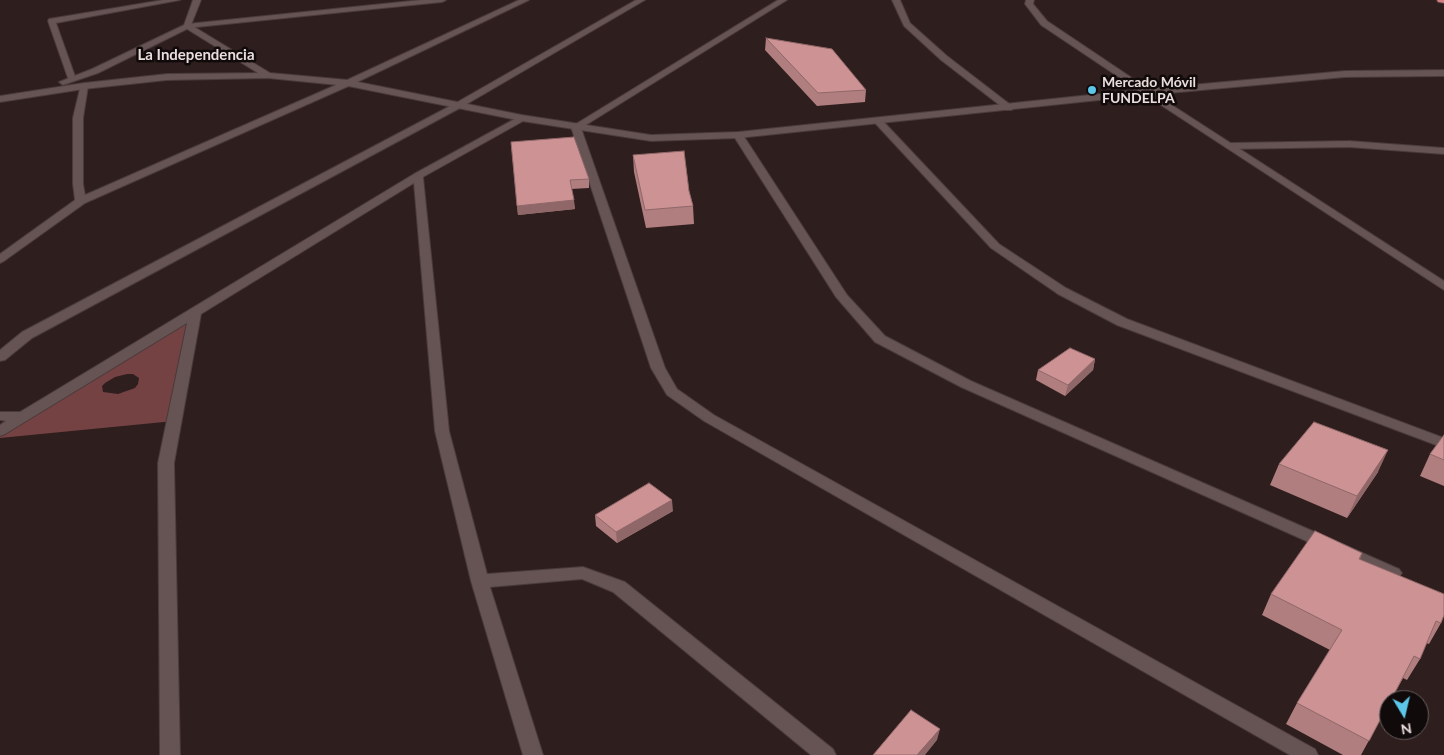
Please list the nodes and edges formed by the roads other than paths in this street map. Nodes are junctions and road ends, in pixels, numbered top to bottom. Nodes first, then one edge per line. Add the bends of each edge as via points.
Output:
1 (176, 0) edge
2 (197, 0) edge
3 (442, 0) edge
4 (525, 0) edge
5 (642, 0) edge
6 (783, 0) edge
7 (896, 0) edge
8 (1030, 0) edge
9 (187, 26) junction
10 (1444, 73) edge
11 (268, 75) junction
12 (72, 79) junction
13 (348, 82) junction
14 (84, 86) junction
15 (1147, 92) junction
16 (32, 94) junction
17 (0, 99) edge
18 (457, 106) junction
19 (1009, 108) junction
20 (522, 118) junction
21 (878, 121) junction
22 (576, 127) junction
23 (738, 135) junction
24 (1230, 146) junction
25 (1444, 151) edge
26 (418, 176) junction
27 (81, 201) junction
28 (0, 259) edge
29 (1444, 286) edge
30 (195, 313) junction
31 (0, 357) edge
32 (0, 416) edge
33 (23, 417) junction
34 (0, 431) edge
35 (1444, 443) edge
36 (1408, 580) edge
37 (480, 581) junction
38 (170, 755) edge
39 (533, 755) edge
40 (826, 755) edge
41 (1308, 755) edge

1 - 12 street via 52,21
2 - 9 street
3 - 9 street
4 - 13 street
5 - 18 street
6 - 22 street
7 - 19 street via 907,24 944,58
8 - 15 street via 1029,4 1044,23
9 - 11 street
9 - 12 street
10 - 15 street via 1345,74
11 - 13 street
11 - 14 street via 167,77
12 - 16 street
13 - 18 street
13 - 27 street
14 - 16 street
14 - 27 street via 78,118
15 - 19 street
15 - 24 street
16 - 17 street
18 - 20 street
18 - 31 street via 27,335
19 - 21 street
20 - 22 street
20 - 26 street
21 - 23 street
21 - 35 street via 996,246 1062,291 1122,322
22 - 23 street via 651,138
22 - 41 street via 658,368 672,392 718,423
23 - 36 street via 842,297 880,338 966,384
24 - 25 street via 1349,144
24 - 29 street
26 - 30 street
26 - 37 street via 442,431
27 - 28 street
30 - 33 street
30 - 38 street via 166,463
32 - 33 street
33 - 34 street
37 - 39 street
37 - 40 street via 583,573 619,587

